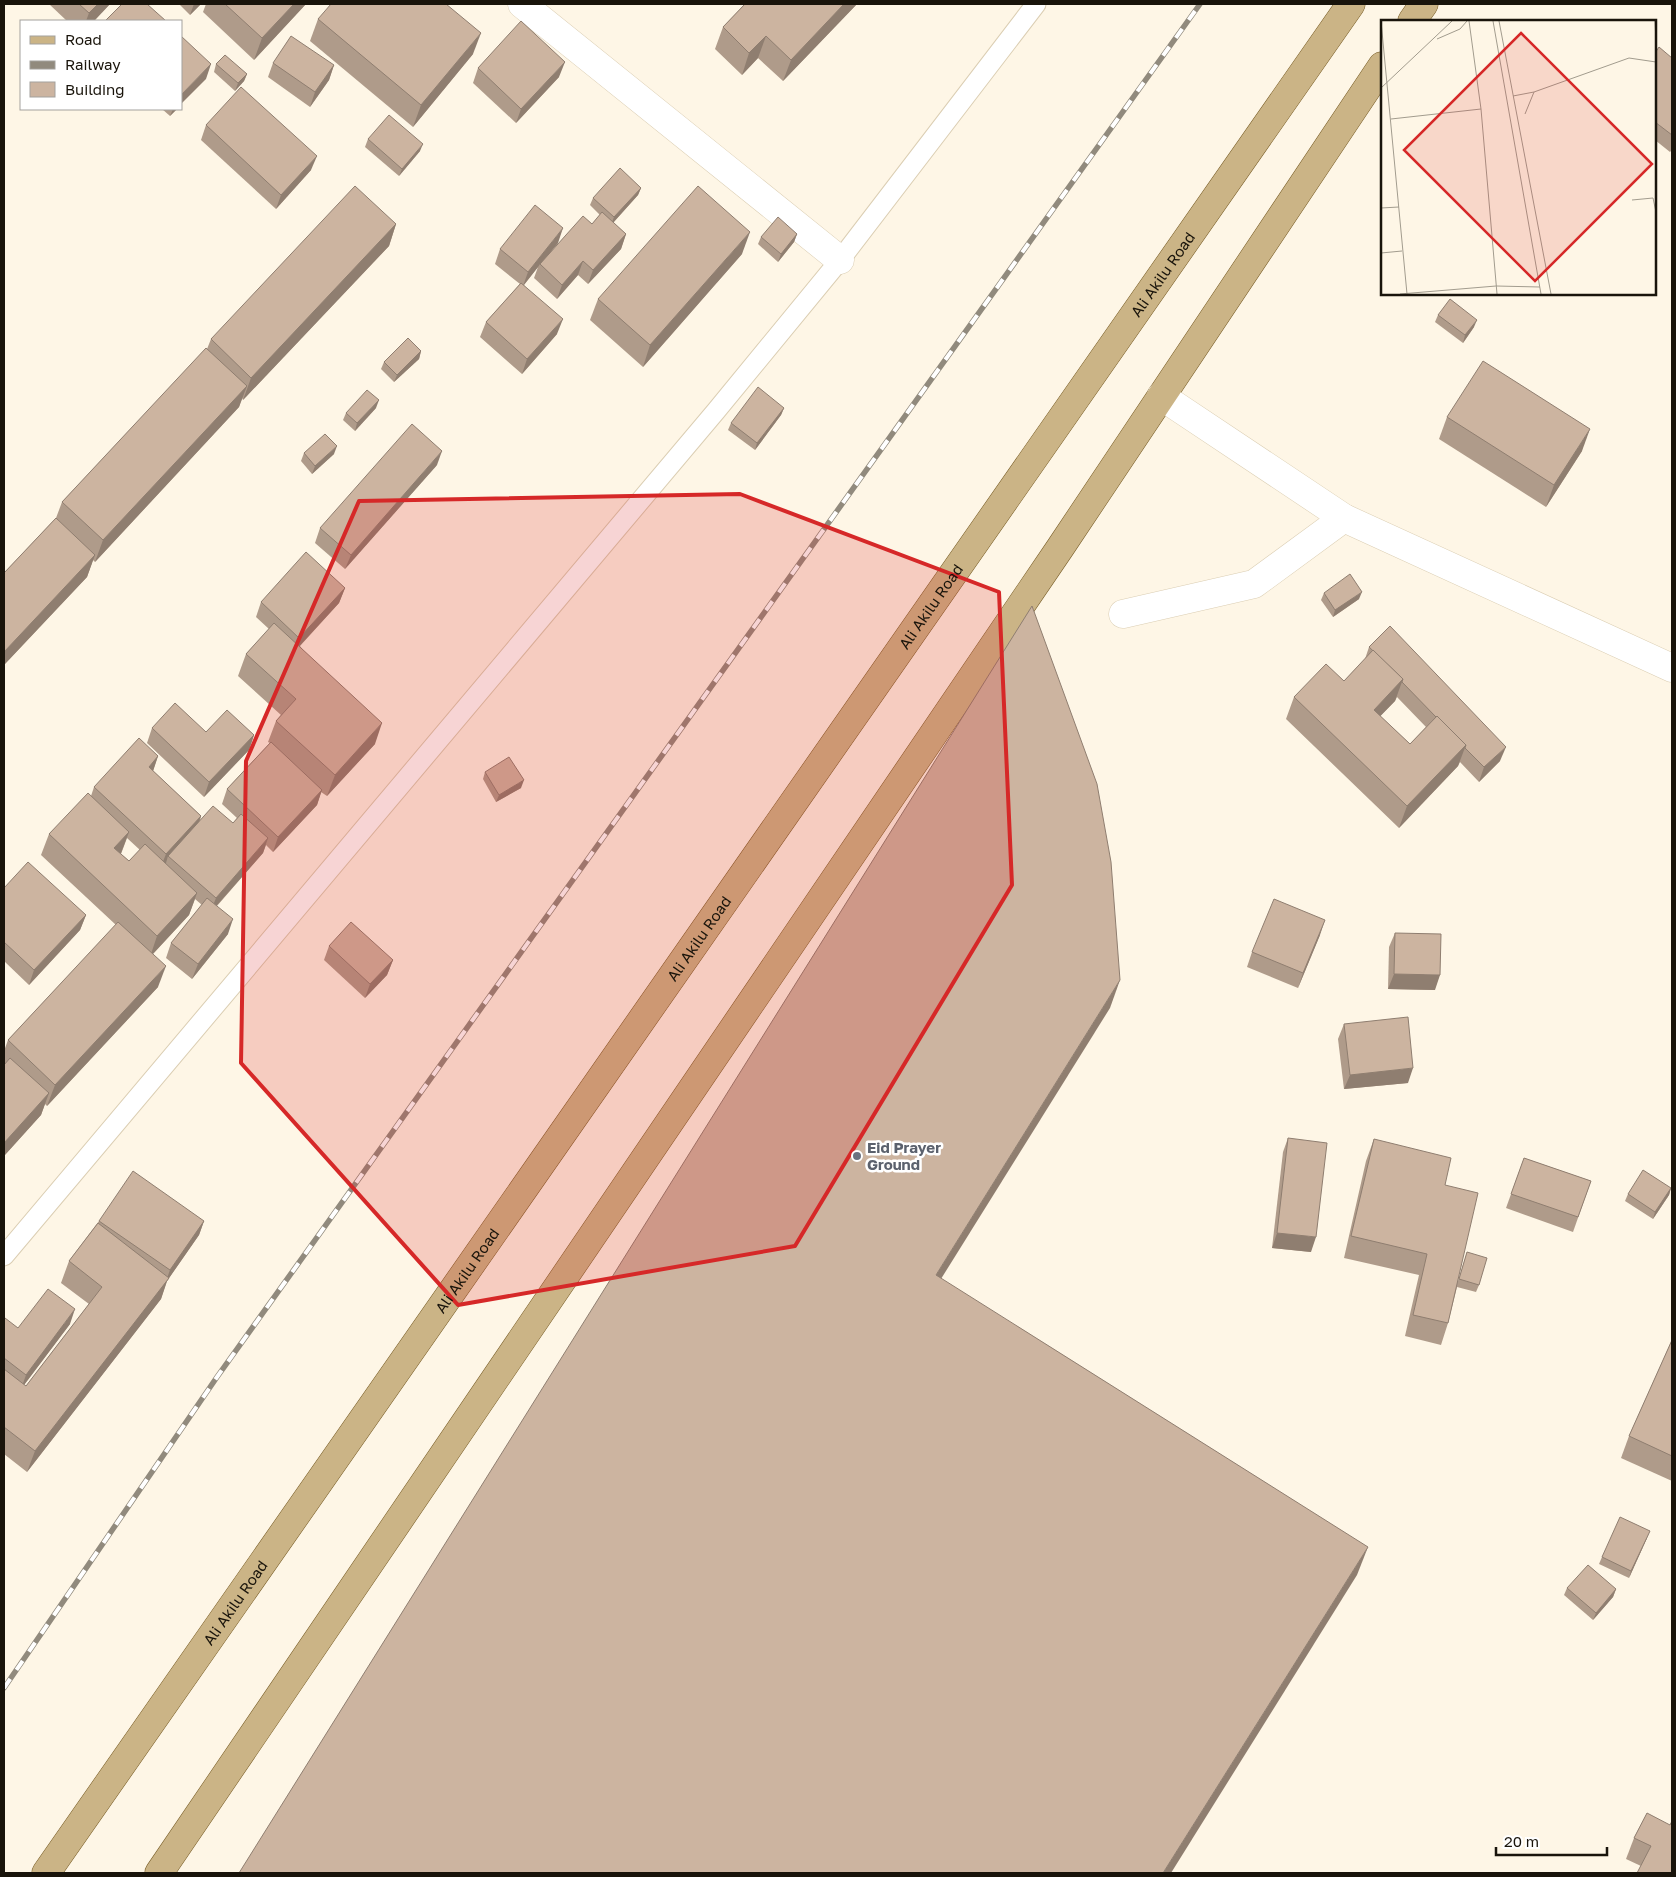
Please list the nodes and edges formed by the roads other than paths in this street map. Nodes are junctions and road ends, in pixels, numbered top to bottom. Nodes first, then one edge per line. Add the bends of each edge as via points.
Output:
1 (522, 4) edge
2 (1036, 4) edge
3 (1351, 4) edge
4 (1424, 4) edge
5 (1413, 20) edge
6 (1381, 67) edge
7 (840, 260) junction
8 (1161, 396) junction
9 (1344, 518) junction
10 (1122, 614) dead end
11 (1672, 668) edge
12 (4, 1256) edge
13 (46, 1873) edge
14 (159, 1873) edge

1 - 7 street
2 - 7 lane
3 - 13 main road, Ali Akilu Road
4 - 5 main road
6 - 8 main road
7 - 12 lane
8 - 9 street
8 - 14 main road
9 - 10 street via 1254,584
9 - 11 street

